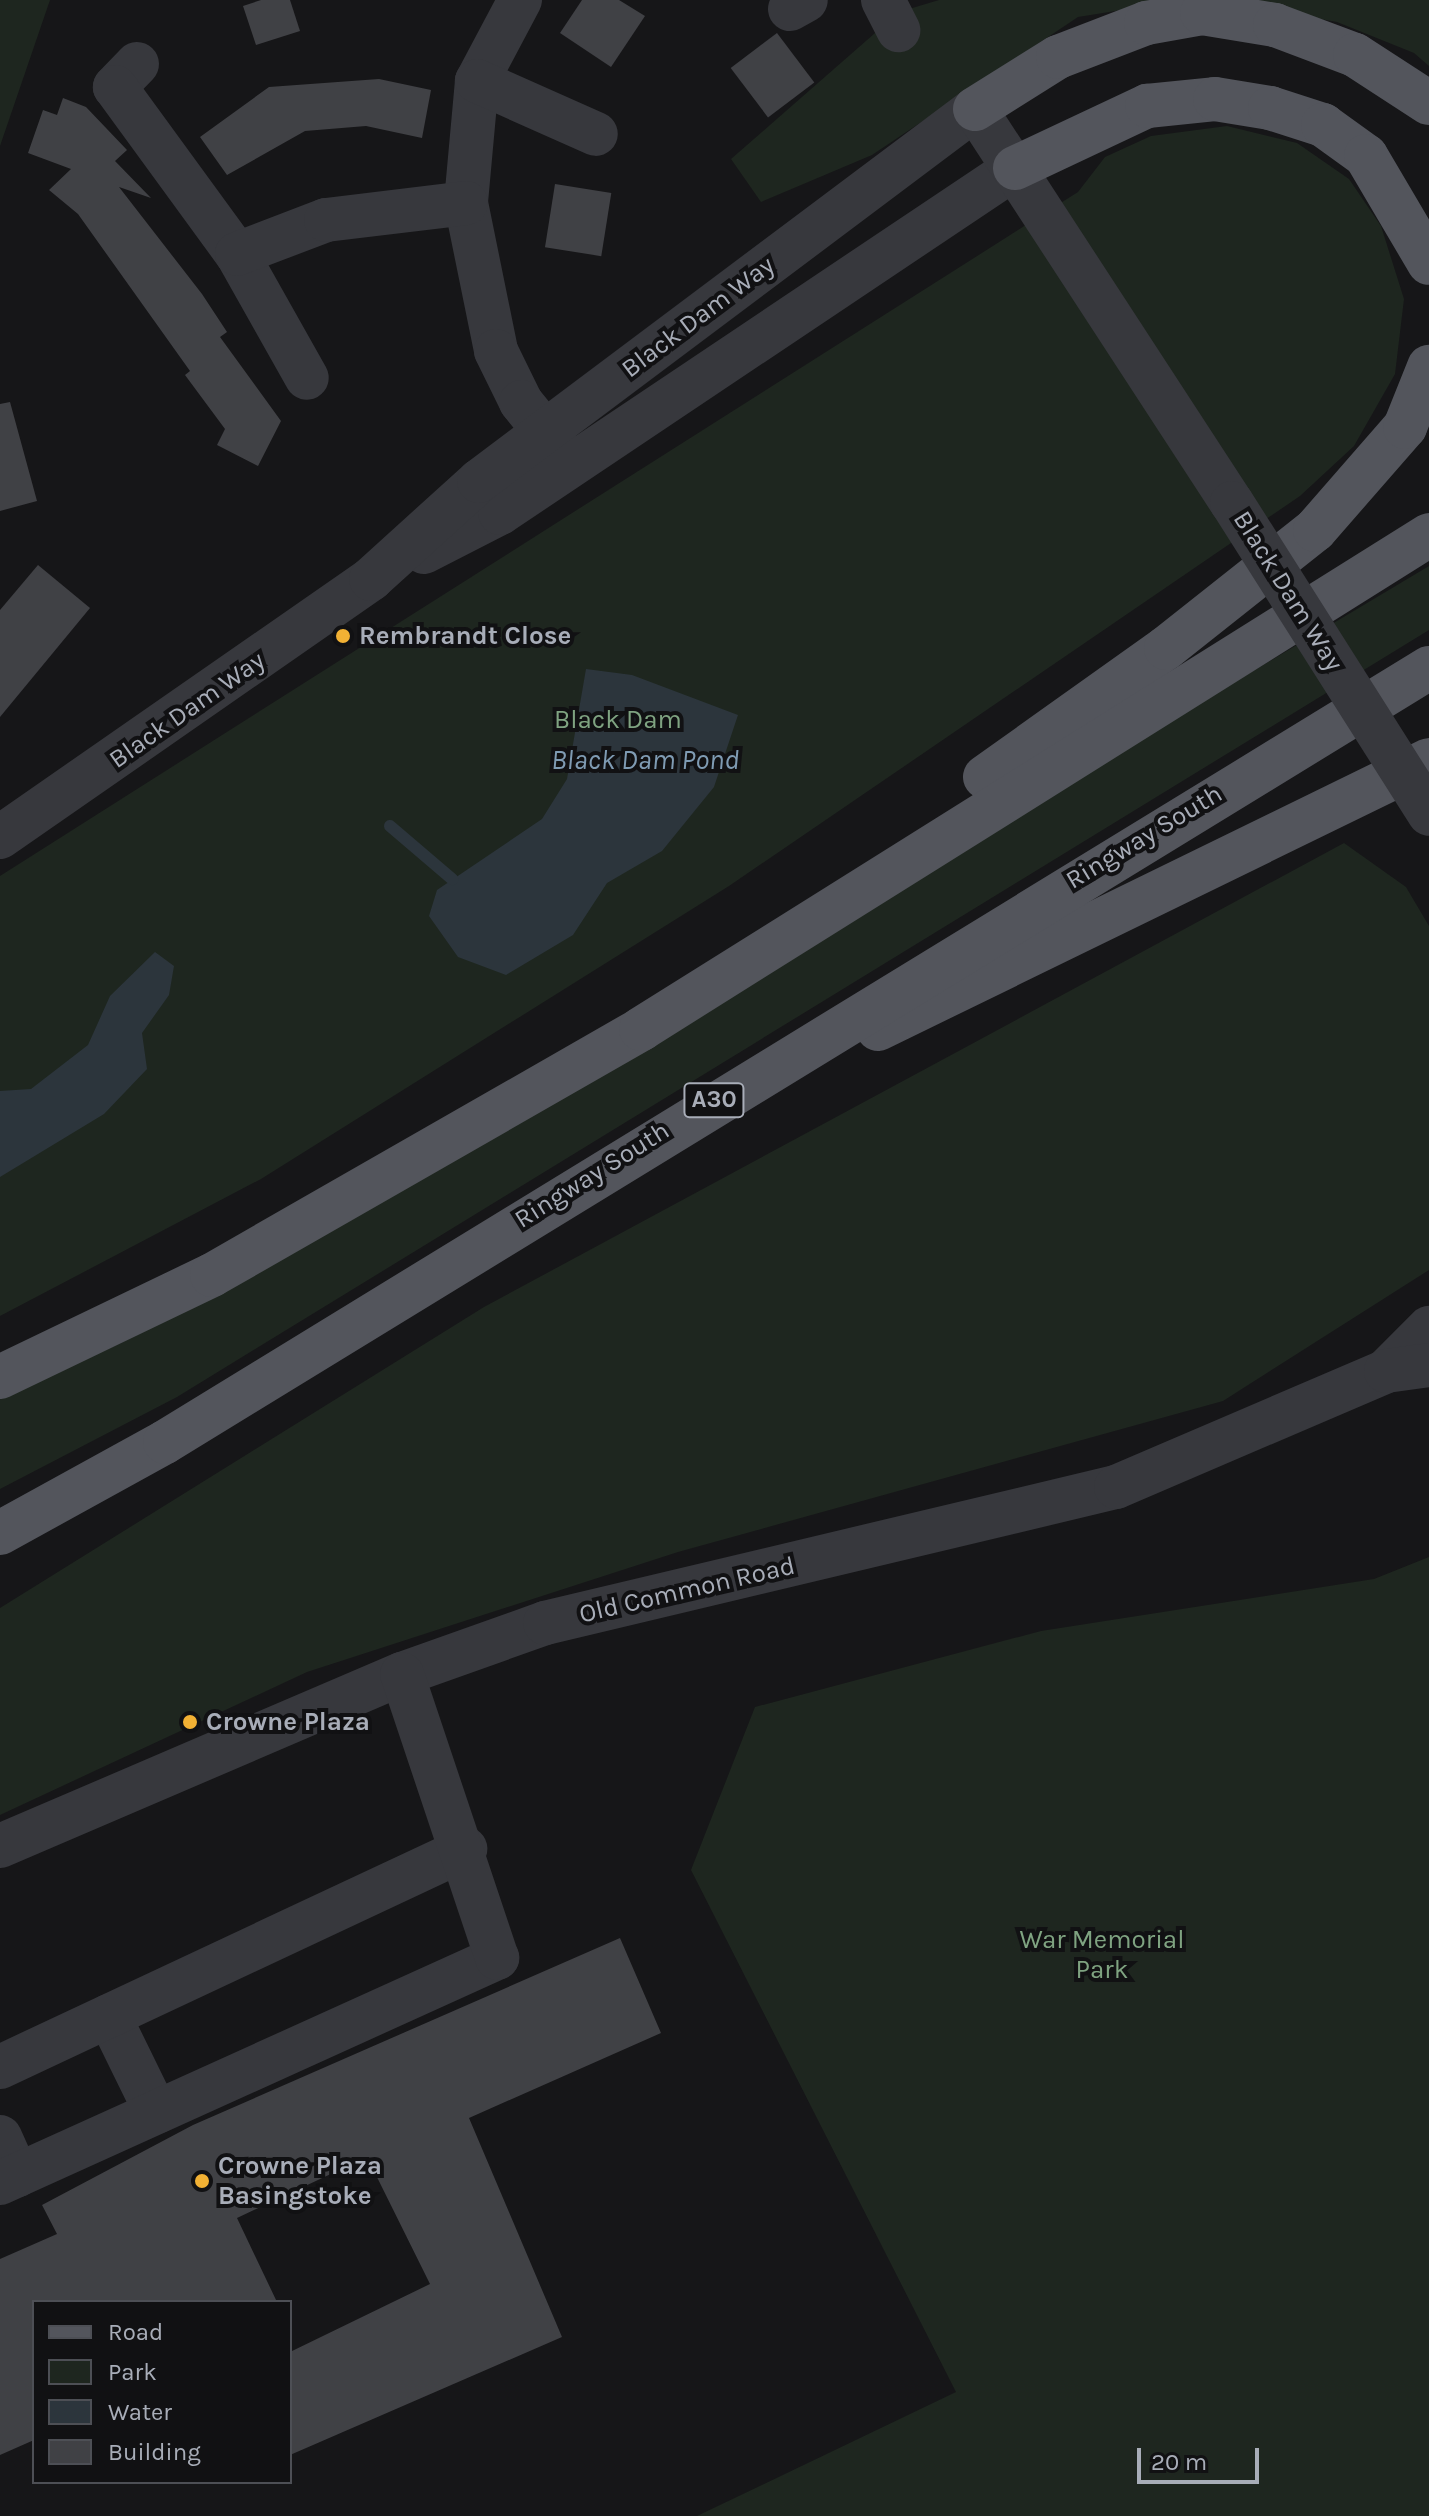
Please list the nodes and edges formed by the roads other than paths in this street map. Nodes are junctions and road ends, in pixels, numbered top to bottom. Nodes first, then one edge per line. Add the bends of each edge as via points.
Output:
1 (520, 0) edge
2 (137, 64) dead end
3 (477, 81) junction
4 (1429, 103) edge
5 (975, 109) junction
6 (596, 134) dead end
7 (1015, 168) junction
8 (466, 203) junction
9 (237, 254) junction
10 (1429, 263) edge
11 (1429, 367) edge
12 (307, 378) dead end
13 (558, 449) junction
14 (1429, 535) edge
15 (1429, 668) edge
16 (1429, 760) edge
17 (1429, 814) edge
18 (0, 837) edge
19 (641, 1029) junction
20 (635, 1148) junction
21 (1429, 1328) edge
22 (1429, 1365) edge
23 (1386, 1371) junction
24 (0, 1377) edge
25 (0, 1533) edge
26 (402, 1674) junction
27 (0, 1846) edge
28 (465, 1849) junction
29 (109, 2016) junction
30 (0, 2067) edge
31 (156, 2112) junction
32 (6, 2165) edge

1 - 3 street
2 - 9 street via 115,87
3 - 6 street
3 - 8 street
4 - 5 main road via 1355,55 1275,25 1202,13 1146,23 1058,57
5 - 7 street, Black Dam Way
5 - 13 street, Black Dam Way
7 - 10 main road via 1147,106 1215,99 1270,108 1323,125 1366,156
7 - 13 street, Black Dam Way
7 - 17 street, Black Dam Way, bridge
8 - 9 street via 326,220
8 - 13 street via 496,351
9 - 12 street
11 - 19 main road via 1405,427 1315,530 1166,648
13 - 18 street, Black Dam Way
14 - 19 main road
15 - 20 main road, Ringway South / A30
16 - 20 main road
19 - 24 main road via 212,1275
20 - 25 main road, Ringway South / A30 via 165,1442
21 - 23 street, Old Common Road
22 - 23 street, Old Common Road
23 - 26 street, Old Common Road via 1116,1487 545,1623
26 - 27 street, Old Common Road
26 - 28 street
28 - 29 street
28 - 31 street via 497,1958
29 - 30 street
29 - 31 street
31 - 32 street

